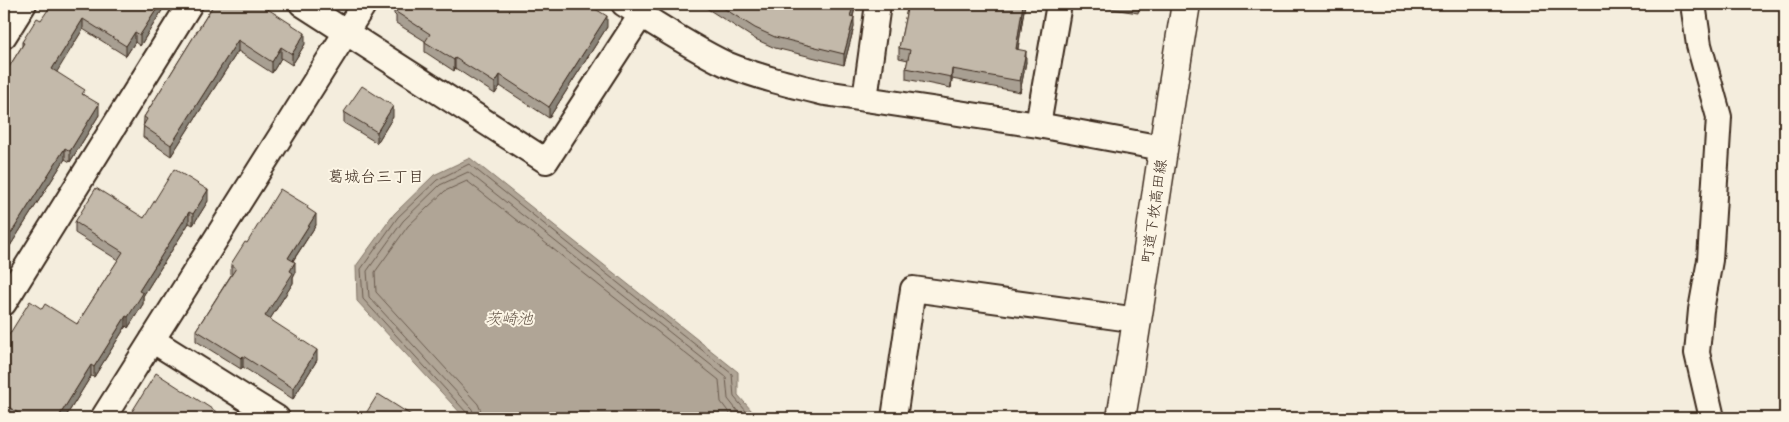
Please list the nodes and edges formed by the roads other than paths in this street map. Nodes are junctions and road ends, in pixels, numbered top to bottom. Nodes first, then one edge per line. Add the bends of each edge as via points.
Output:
1 (24, 4) edge
2 (190, 4) edge
3 (302, 4) edge
4 (364, 4) edge
5 (878, 4) edge
6 (1059, 4) edge
7 (1186, 4) edge
8 (1693, 4) edge
9 (633, 9) edge
10 (347, 31) junction
11 (4, 36) edge
12 (865, 99) junction
13 (1038, 125) junction
14 (1162, 148) junction
15 (4, 303) edge
16 (1138, 320) junction
17 (152, 340) junction
18 (103, 418) edge
19 (278, 418) edge
20 (894, 418) edge
21 (1121, 418) edge
22 (1712, 418) edge

1 - 11 street
2 - 15 street
3 - 10 street
4 - 10 street
5 - 12 street
6 - 13 street
7 - 14 street, 町道下牧高田線
8 - 22 street via 1699,45 1719,117 1710,260 1697,353
9 - 10 street via 546,161
9 - 12 street via 725,63 759,76 825,93
10 - 17 street
12 - 13 street
13 - 14 street
14 - 16 street, 町道下牧高田線
16 - 20 street via 913,288
16 - 21 street, 町道下牧高田線
17 - 18 street
17 - 19 street

